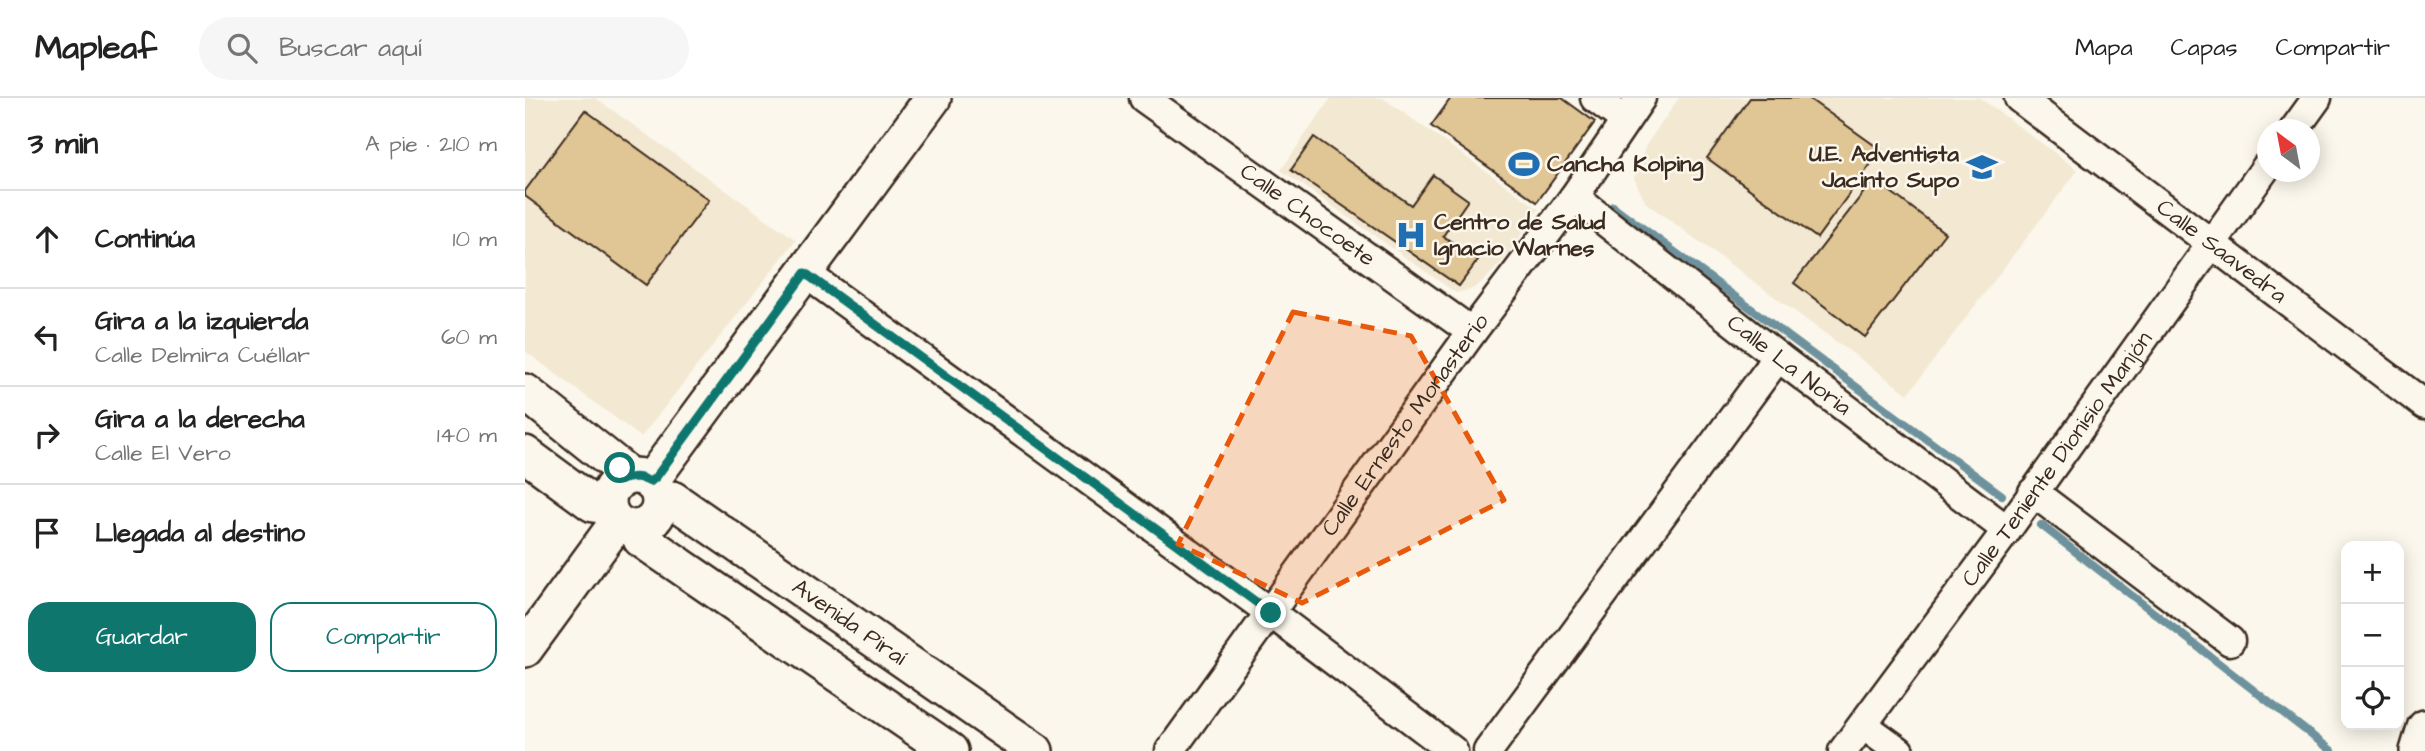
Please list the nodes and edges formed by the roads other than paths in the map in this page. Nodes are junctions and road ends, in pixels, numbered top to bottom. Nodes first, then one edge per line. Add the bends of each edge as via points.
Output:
1 (933, 98) edge
2 (1144, 98) edge
3 (1595, 98) edge
4 (2019, 98) edge
5 (2317, 98) edge
6 (1633, 109) edge
7 (2302, 119) edge
8 (2257, 180) edge
9 (1574, 197) junction
10 (2213, 242) junction
11 (805, 273) junction
12 (1472, 332) junction
13 (1778, 357) junction
14 (525, 392) edge
15 (2425, 405) edge
16 (525, 454) edge
17 (2033, 492) junction
18 (632, 503) junction
19 (2007, 530) junction
20 (1271, 613) junction
21 (2229, 641) dead end
22 (525, 649) edge
23 (1863, 725) junction
24 (2425, 728) edge
25 (950, 751) edge
26 (1035, 751) edge
27 (1170, 751) edge
28 (1453, 751) edge
29 (1488, 751) edge
30 (1843, 751) edge
31 (1899, 751) edge
32 (2418, 751) edge

1 - 11 main road
2 - 12 street, Calle Chocoete
3 - 6 street
4 - 10 street, Calle Saavedra
5 - 7 street
6 - 9 street, Calle Ernesto Monasterio
8 - 10 street, Calle Teniente Dionisio Manjón
9 - 12 street, Calle Ernesto Monasterio
9 - 13 street, Calle La Noria
10 - 15 street, Calle Saavedra
10 - 17 street, Calle Teniente Dionisio Manjón
11 - 18 main road
11 - 20 street
12 - 20 street, Calle Ernesto Monasterio
13 - 19 street, Calle La Noria
13 - 29 street
14 - 18 main road, Avenida Piraí via 620,468
16 - 18 main road, Avenida Piraí via 593,504
17 - 19 street, Calle Teniente Dionisio Manjón
17 - 21 street
18 - 22 main road
18 - 25 main road, Avenida Piraí via 641,539
18 - 26 main road, Avenida Piraí via 672,499
19 - 23 street, Calle Teniente Dionisio Manjón
20 - 27 street, Calle Ernesto Monasterio
20 - 28 street
23 - 30 street, Calle Teniente Dionisio Manjón
23 - 31 street
24 - 32 main road

